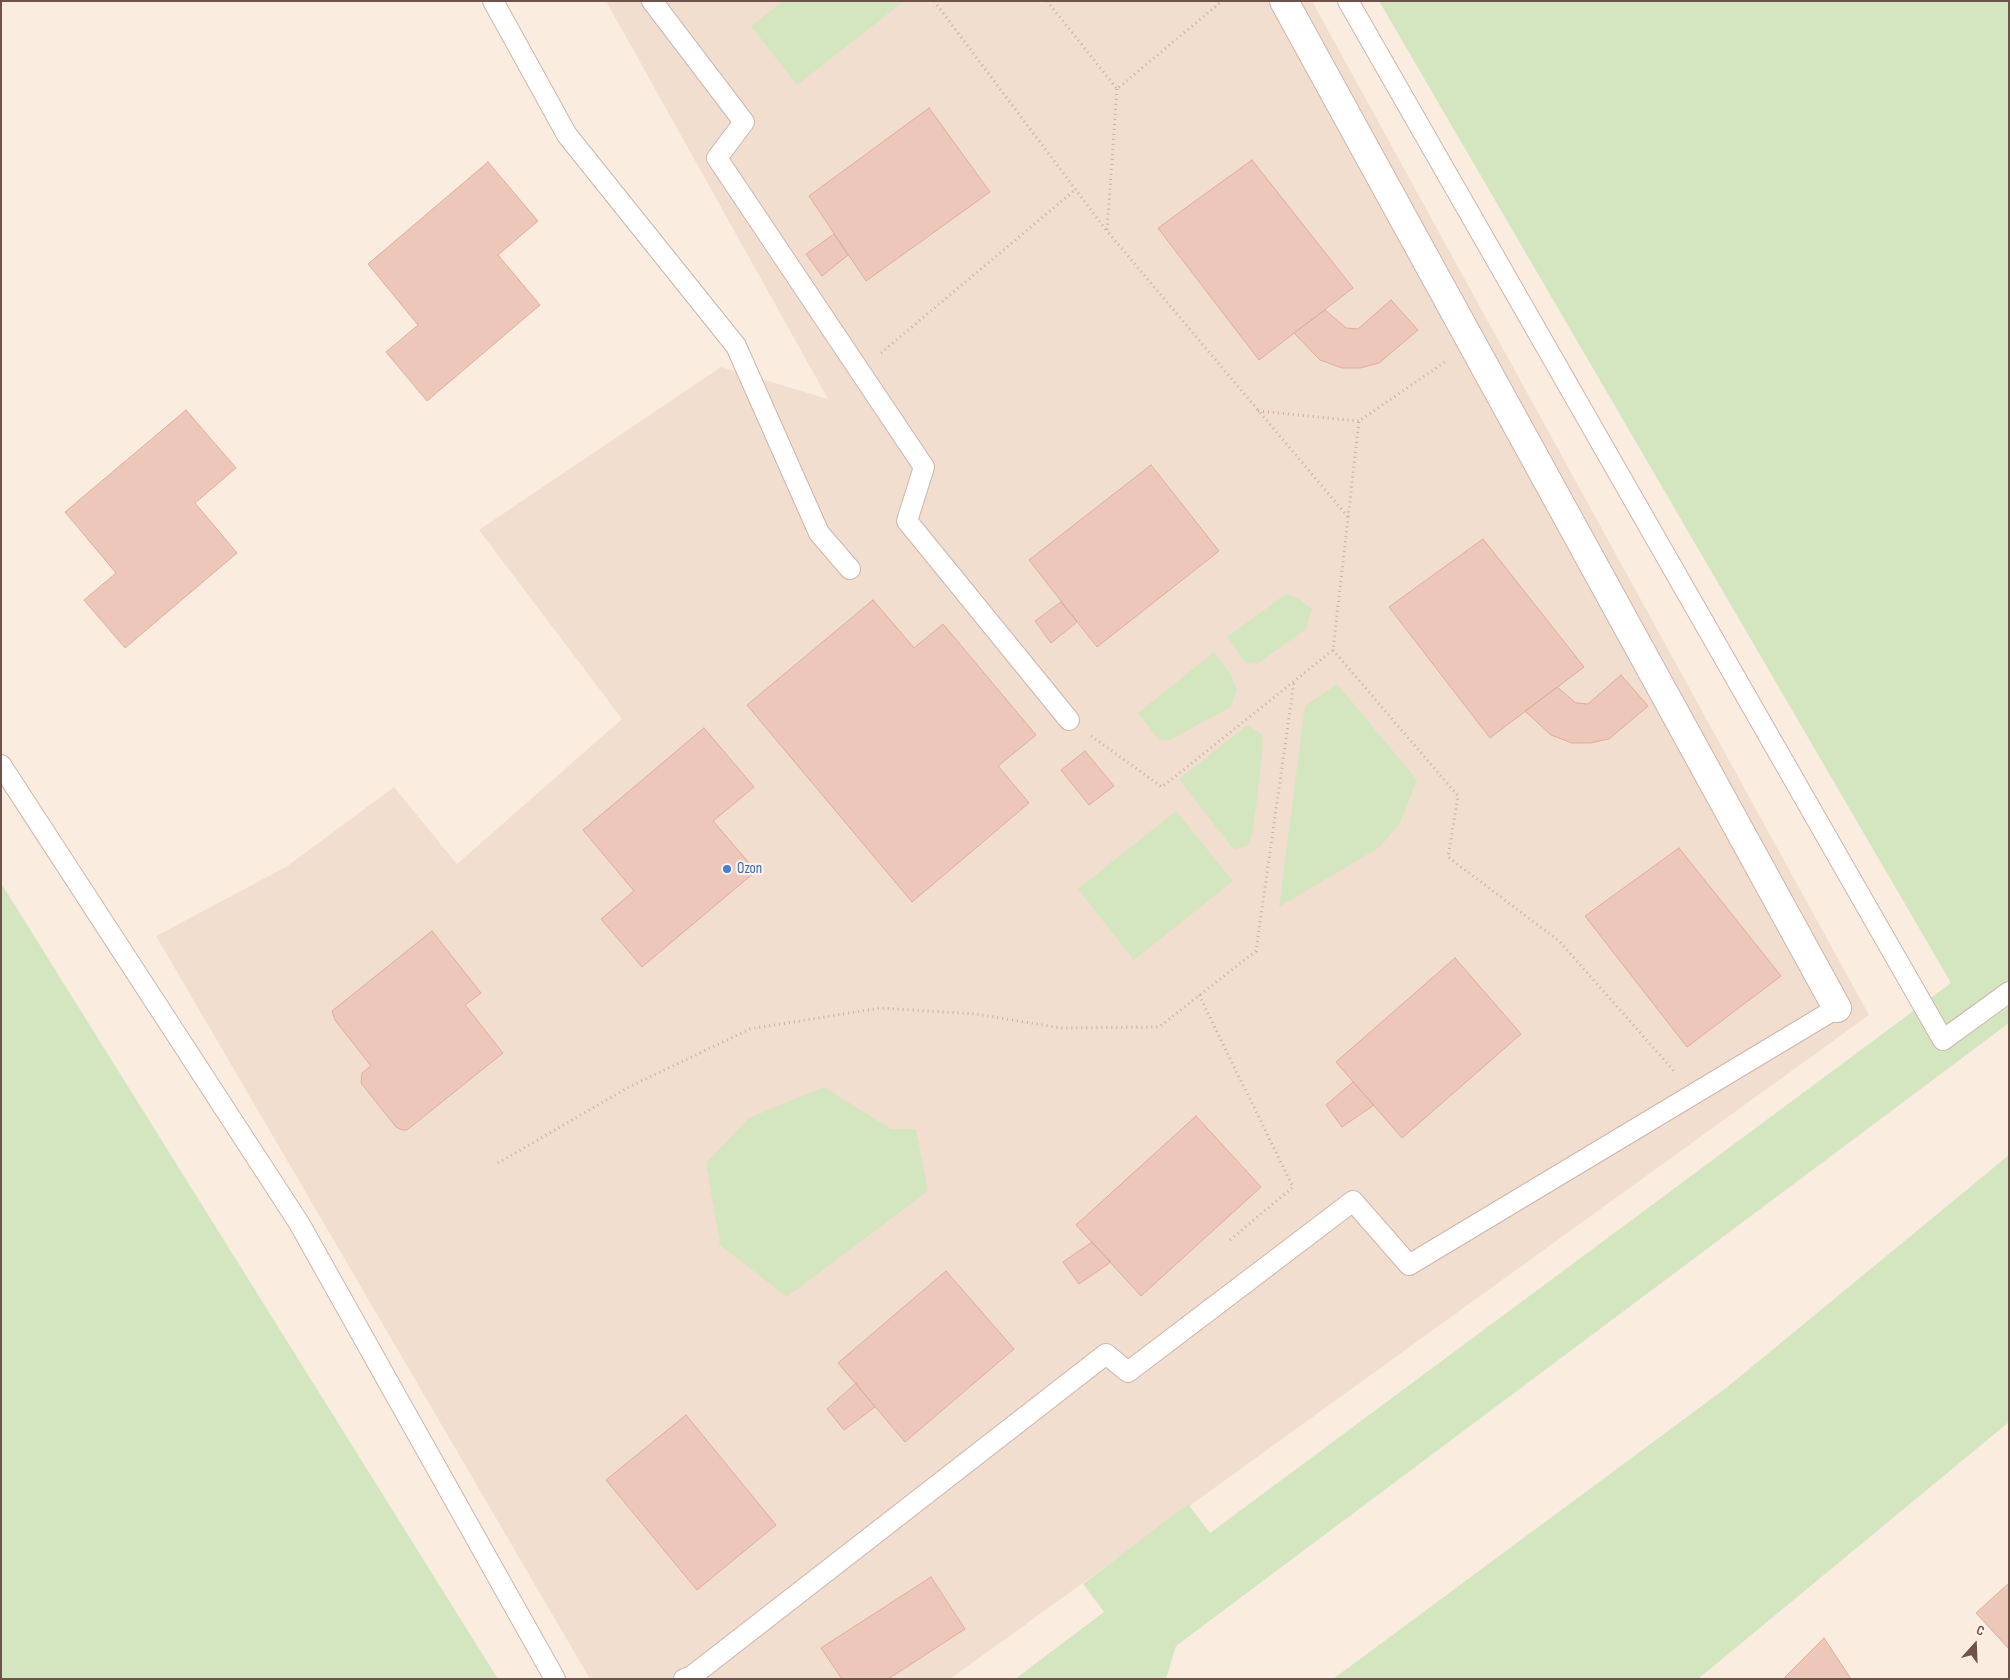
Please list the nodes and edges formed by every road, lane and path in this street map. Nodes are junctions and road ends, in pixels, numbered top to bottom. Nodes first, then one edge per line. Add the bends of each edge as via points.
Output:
1 (493, 1) edge
2 (652, 1) edge
3 (934, 1) edge
4 (1047, 1) edge
5 (1222, 1) edge
6 (1284, 1) edge
7 (1348, 1) edge
8 (1117, 89) junction
9 (1076, 189) junction
10 (1107, 231) junction
11 (1472, 343) junction
12 (860, 371) junction
13 (1258, 411) junction
14 (1359, 421) junction
15 (1348, 517) junction
16 (850, 569) dead end
17 (1333, 650) junction
18 (1294, 682) junction
19 (1069, 720) joint
20 (1, 765) edge
21 (2009, 992) edge
22 (1199, 996) junction
23 (1837, 1008) joint
24 (1694, 1094) junction
25 (498, 1163) dead end
26 (1230, 1240) dead end
27 (554, 1679) edge
28 (684, 1679) edge

1 - 16 lane via 567,134 736,346 818,533
2 - 12 lane via 744,122 717,158
3 - 9 path
4 - 8 path
5 - 8 path
6 - 11 street
7 - 21 lane via 1943,1040
8 - 10 path
9 - 10 path
9 - 12 path
10 - 13 path
11 - 14 path
11 - 23 street
12 - 19 lane via 924,466 907,521
13 - 14 path
13 - 15 path
14 - 15 path
15 - 17 path
17 - 18 path
17 - 24 path via 1458,796 1448,858 1558,941
18 - 19 path via 1162,787
18 - 22 path via 1256,951
20 - 27 lane via 299,1223
22 - 25 path via 1159,1027 1061,1028 976,1014 880,1008 750,1029 629,1087
22 - 26 path via 1293,1187
23 - 24 lane
24 - 28 lane via 1409,1265 1353,1201 1128,1372 1106,1354 692,1676

